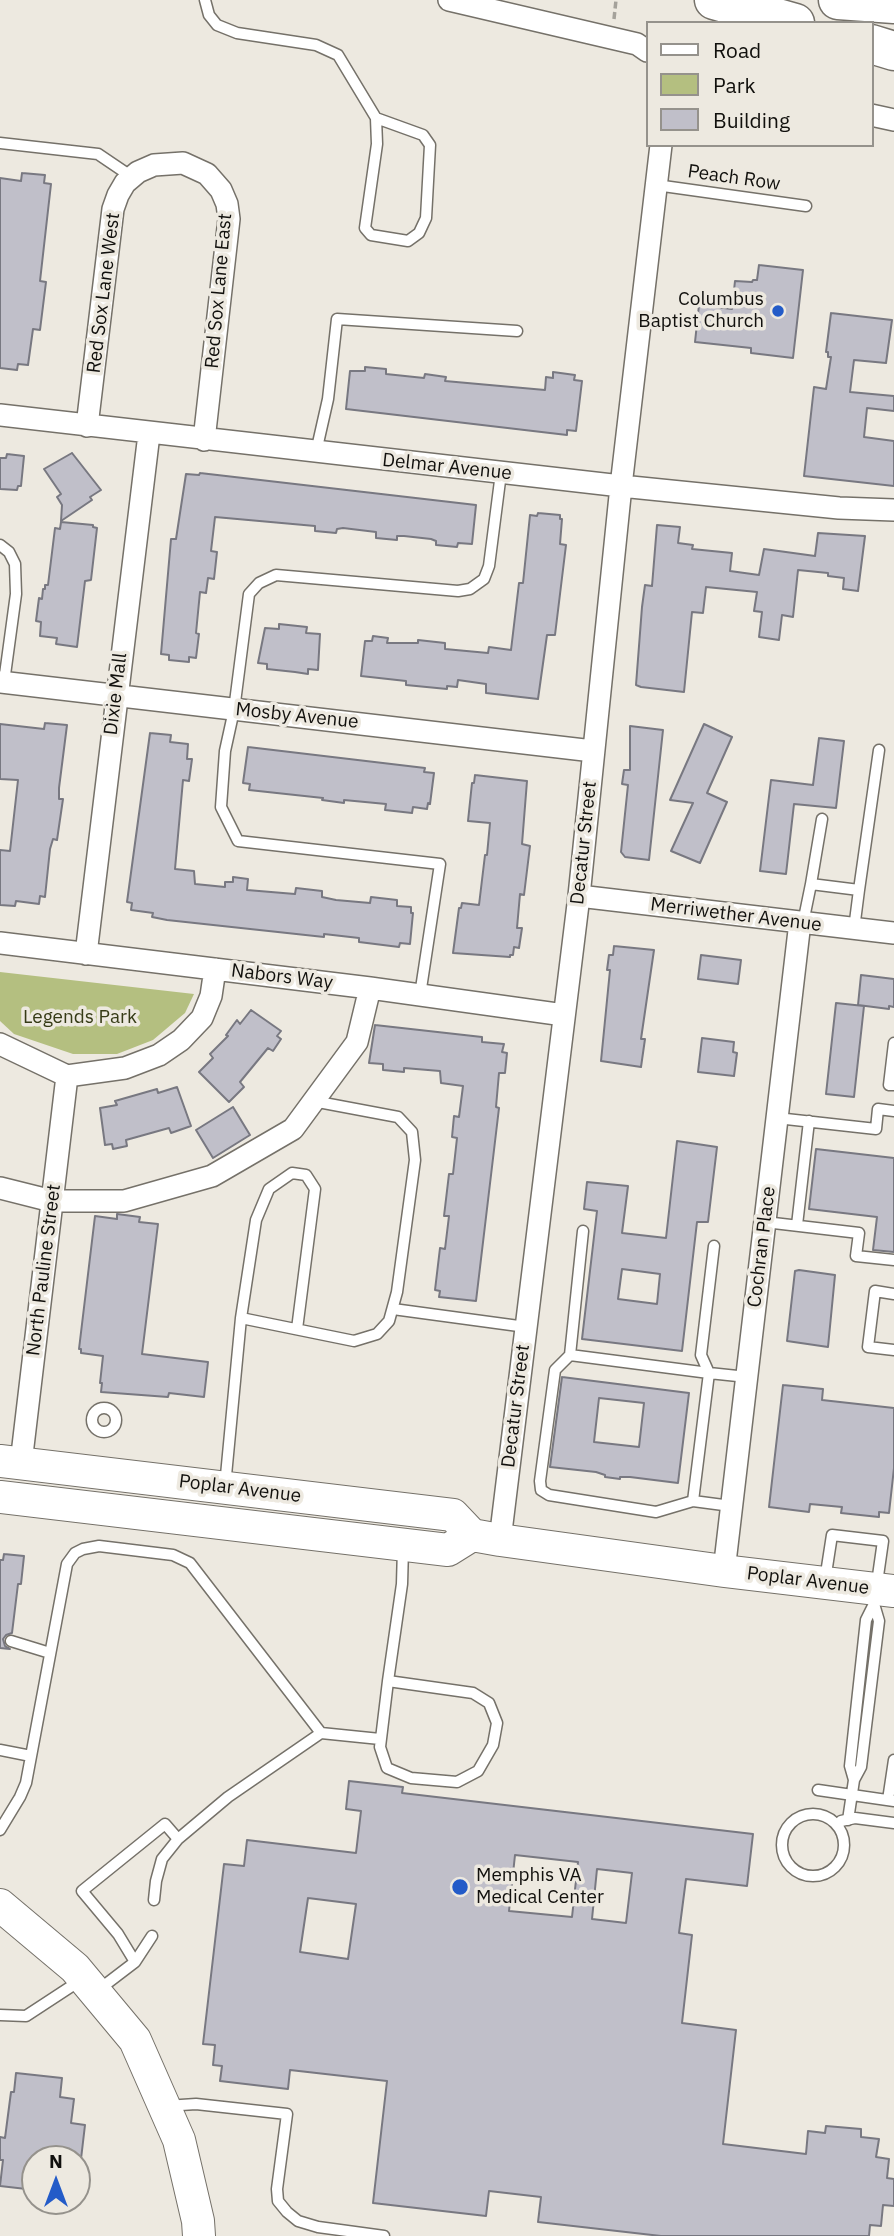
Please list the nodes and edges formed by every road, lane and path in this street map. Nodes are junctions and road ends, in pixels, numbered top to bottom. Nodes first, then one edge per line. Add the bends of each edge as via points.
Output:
1 (205, 0) edge
2 (449, 0) edge
3 (616, 0) edge
4 (714, 0) edge
5 (838, 0) edge
6 (894, 4) edge
7 (614, 21) dead end
8 (788, 21) edge
9 (873, 45) edge
10 (646, 50) edge
11 (894, 51) edge
12 (873, 115) edge
13 (376, 118) junction
14 (894, 120) edge
15 (0, 143) edge
16 (661, 147) edge
17 (132, 177) junction
18 (656, 185) junction
19 (806, 206) dead end
20 (517, 331) dead end
21 (0, 415) edge
22 (87, 426) junction
23 (149, 434) junction
24 (204, 440) junction
25 (316, 452) junction
26 (501, 473) junction
27 (621, 486) junction
28 (894, 510) edge
29 (0, 545) edge
30 (2, 682) edge
31 (116, 696) junction
32 (234, 710) junction
33 (878, 750) dead end
34 (593, 751) junction
35 (822, 819) dead end
36 (811, 884) junction
37 (859, 890) junction
38 (579, 896) junction
39 (802, 923) junction
40 (854, 929) junction
41 (894, 933) edge
42 (0, 943) edge
43 (86, 954) junction
44 (215, 969) junction
45 (370, 988) junction
46 (420, 995) junction
47 (564, 1015) junction
48 (894, 1043) edge
49 (0, 1044) edge
50 (67, 1076) junction
51 (894, 1085) edge
52 (313, 1101) junction
53 (894, 1111) edge
54 (777, 1118) junction
55 (809, 1121) junction
56 (0, 1188) edge
57 (52, 1201) junction
58 (765, 1222) junction
59 (797, 1225) junction
60 (583, 1231) dead end
61 (714, 1246) dead end
62 (894, 1260) edge
63 (894, 1294) edge
64 (393, 1309) junction
65 (241, 1318) junction
66 (526, 1327) junction
67 (297, 1329) junction
68 (894, 1350) edge
69 (570, 1355) junction
70 (709, 1373) junction
71 (747, 1377) junction
72 (10, 1462) edge
73 (225, 1487) junction
74 (0, 1497) edge
75 (693, 1500) junction
76 (731, 1506) junction
77 (486, 1538) junction
78 (403, 1545) junction
79 (724, 1571) junction
80 (825, 1583) junction
81 (882, 1594) edge
82 (11, 1641) dead end
83 (50, 1653) junction
84 (388, 1681) junction
85 (321, 1733) junction
86 (380, 1739) junction
87 (0, 1750) edge
88 (31, 1756) junction
89 (894, 1760) edge
90 (818, 1790) dead end
91 (851, 1795) junction
92 (891, 1800) edge
93 (848, 1820) junction
94 (835, 1822) junction
95 (894, 1824) edge
96 (0, 1830) edge
97 (178, 1839) junction
98 (154, 1900) dead end
99 (0, 1905) edge
100 (152, 1936) dead end
101 (135, 1962) junction
102 (89, 1985) junction
103 (0, 2015) edge
104 (163, 2106) junction
105 (199, 2236) edge
106 (379, 2236) edge
107 (384, 2236) edge

1 - 13 lane via 217,25 237,33 316,45 338,55
2 - 10 street via 637,44
3 - 7 path
4 - 8 highway
5 - 6 highway
9 - 11 highway
12 - 14 street
13 - 13 lane via 377,144 365,228 371,236 408,241 419,233 426,218 429,145 423,135
15 - 17 lane via 99,154
16 - 18 street, Decatur Street
17 - 22 street, Red Sox Lane West via 113,209
17 - 24 street, Red Sox Lane East via 154,166 192,165 207,174 227,204
18 - 19 lane, Peach Row
18 - 27 street, Decatur Street
20 - 25 lane via 337,319 328,399
21 - 22 street, Delmar Avenue
22 - 23 street, Delmar Avenue
23 - 24 street, Delmar Avenue
23 - 31 street, Dixie Mall
24 - 25 street, Delmar Avenue
25 - 26 street, Delmar Avenue
26 - 27 street, Delmar Avenue
26 - 32 lane via 489,566 484,579 470,589 290,575 259,583 249,594
27 - 28 street, Delmar Avenue
27 - 34 street, Decatur Street
29 - 30 lane via 15,564 16,594
30 - 31 street, Mosby Avenue
31 - 32 street, Mosby Avenue
31 - 43 street, Dixie Mall
32 - 34 street, Mosby Avenue
32 - 46 lane via 221,807 238,841 440,864
33 - 37 lane
34 - 38 street, Decatur Street
35 - 36 lane
36 - 37 lane
36 - 39 lane
37 - 40 lane
38 - 39 street, Merriwether Avenue
38 - 47 street, Decatur Street
39 - 40 street, Merriwether Avenue
39 - 54 street, Cochran Place
40 - 41 street, Merriwether Avenue
42 - 43 street, Nabors Way
43 - 44 street, Nabors Way
44 - 45 street, Nabors Way
44 - 50 street via 202,1018 181,1040 159,1055 125,1068
45 - 46 street, Nabors Way
45 - 52 street via 357,1042
46 - 47 street, Nabors Way
47 - 66 street, Decatur Street
48 - 51 lane via 889,1085
49 - 50 street
50 - 57 street, North Pauline Street
52 - 57 street via 293,1129 212,1177 124,1201
52 - 64 lane via 398,1117 412,1132 415,1160
53 - 55 lane via 878,1109 876,1129
54 - 55 lane
54 - 58 street, Cochran Place
55 - 59 lane
56 - 57 street
57 - 72 street, North Pauline Street
58 - 59 lane
58 - 71 street, Cochran Place
59 - 62 lane via 859,1233 856,1256
60 - 69 lane
61 - 70 lane via 701,1355
63 - 68 lane via 874,1291 868,1347
64 - 66 lane
64 - 67 lane via 377,1334 354,1341
65 - 67 lane
65 - 67 lane via 256,1220 268,1189 292,1173 306,1175 315,1189
65 - 73 lane
66 - 77 street, Decatur Street
69 - 70 lane
69 - 75 lane via 555,1370 541,1490 656,1511
70 - 71 lane
70 - 75 lane
71 - 76 street, Cochran Place
72 - 73 main road, Poplar Avenue
73 - 77 main road, Poplar Avenue via 453,1515
74 - 78 main road, Poplar Avenue
75 - 76 lane
76 - 79 street, Cochran Place
77 - 78 main road, Poplar Avenue via 448,1550
77 - 79 main road, Poplar Avenue
78 - 84 lane
79 - 80 main road, Poplar Avenue
80 - 81 main road, Poplar Avenue
80 - 81 lane via 832,1535 883,1541
81 - 91 lane via 866,1620 849,1766
82 - 83 lane
83 - 85 lane via 67,1564 75,1553 99,1546 173,1555 190,1563
83 - 88 lane
84 - 86 lane
84 - 86 lane via 473,1693 489,1703 497,1723 493,1745 478,1771 457,1782 411,1778 387,1768
85 - 86 lane
85 - 97 lane via 228,1797
87 - 88 lane
88 - 96 lane via 20,1797
89 - 92 lane
90 - 91 lane
91 - 92 lane
91 - 93 lane
93 - 94 lane
93 - 95 lane
94 - 94 lane via 827,1816 807,1814 789,1825 782,1843 788,1863 804,1874 824,1874 834,1868 844,1851
97 - 98 lane via 162,1859
97 - 101 lane via 165,1824 82,1891
99 - 102 main road
100 - 101 lane
101 - 102 lane
102 - 103 lane via 26,2016
102 - 104 main road via 135,2040
104 - 105 main road via 178,2140
104 - 106 lane via 196,2104 287,2114 278,2201 298,2221
106 - 107 lane

